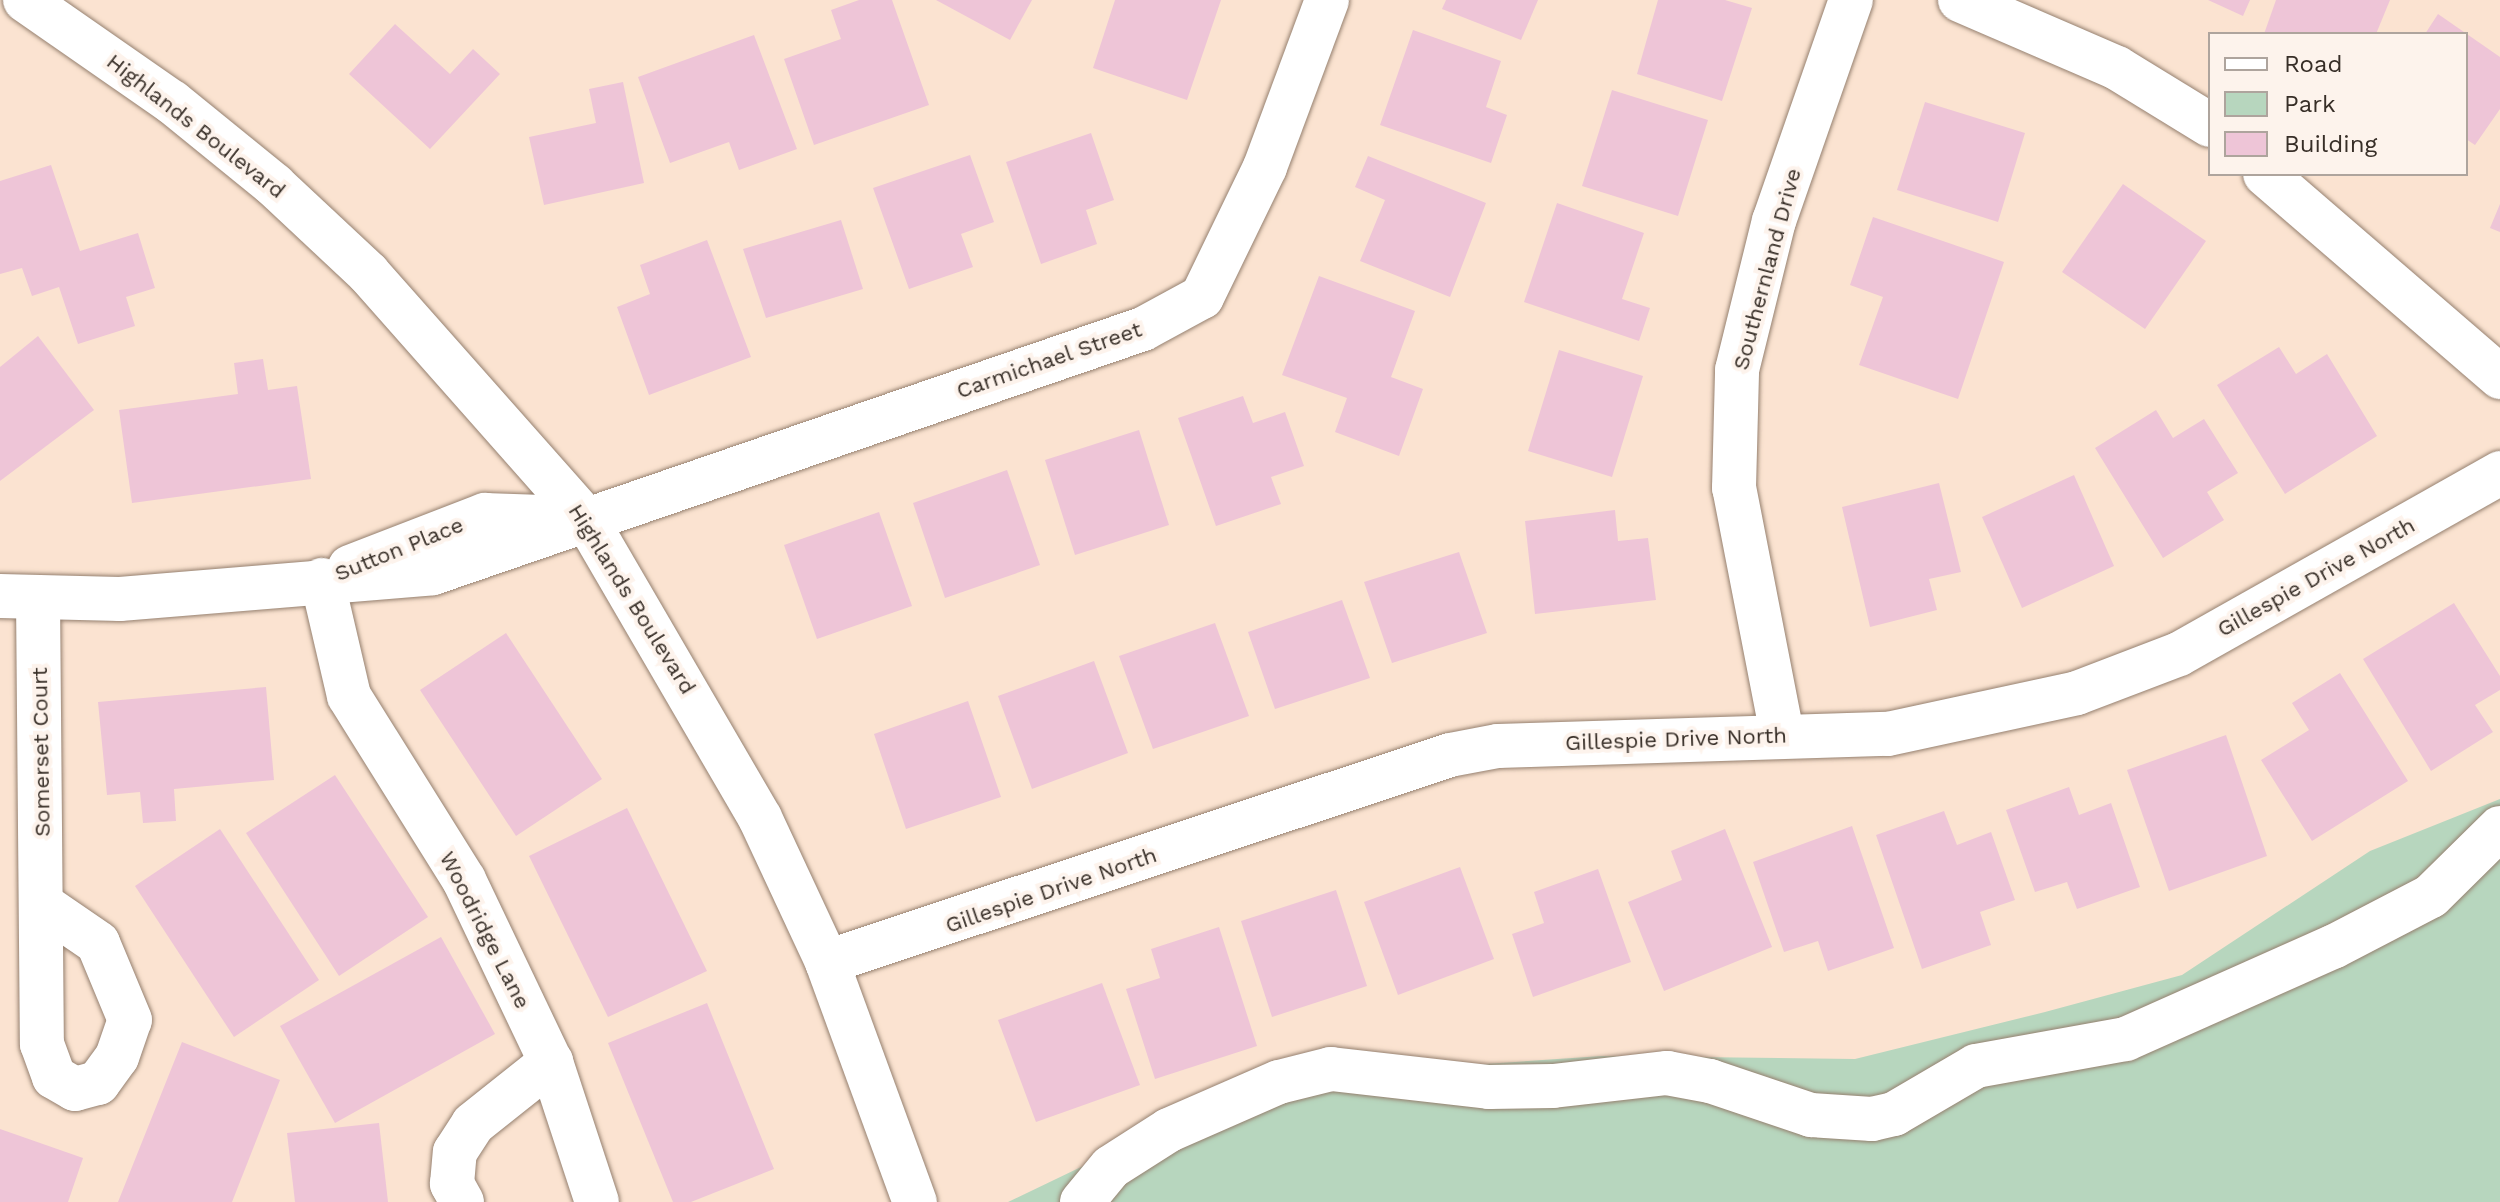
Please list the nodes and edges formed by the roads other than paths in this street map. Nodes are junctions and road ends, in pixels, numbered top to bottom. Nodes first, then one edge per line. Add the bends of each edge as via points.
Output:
1 (25, 0) edge
2 (1327, 0) edge
3 (1851, 0) edge
4 (1960, 0) edge
5 (2208, 124) edge
6 (2267, 176) edge
7 (2500, 377) edge
8 (2500, 473) edge
9 (586, 519) junction
10 (322, 580) junction
11 (19, 597) edge
12 (1782, 734) junction
13 (2500, 828) edge
14 (44, 906) dead end
15 (827, 962) junction
16 (551, 1062) junction
17 (462, 1202) edge
18 (597, 1202) edge
19 (915, 1202) edge
20 (1082, 1202) edge

1 - 9 street, Highlands Boulevard via 172,102 316,224 400,308
2 - 9 street, Carmichael Street via 1265,167 1202,297 1143,329
3 - 12 street, Southernland Drive via 1774,221 1737,370 1734,488
4 - 5 street via 2117,68
6 - 7 street
8 - 12 street, Gillespie Drive North via 2179,654 2077,693 1888,734
9 - 10 street, Sutton Place via 520,547 433,573
9 - 15 street, Highlands Boulevard via 720,741
10 - 11 street, Sutton Place via 120,599
10 - 16 street, Woodridge Lane via 349,696 464,880
11 - 14 street, Somerset Court
12 - 15 street, Gillespie Drive North via 1498,746 1450,755
13 - 20 street via 2431,896 2333,947 2126,1039 1976,1066 1894,1114 1872,1119 1811,1115 1710,1081 1667,1073 1553,1086 1489,1087 1331,1069 1279,1082 1169,1130 1111,1167
15 - 19 street, Highlands Boulevard
16 - 17 street via 473,1124 455,1152 452,1184
16 - 18 street, Woodridge Lane

